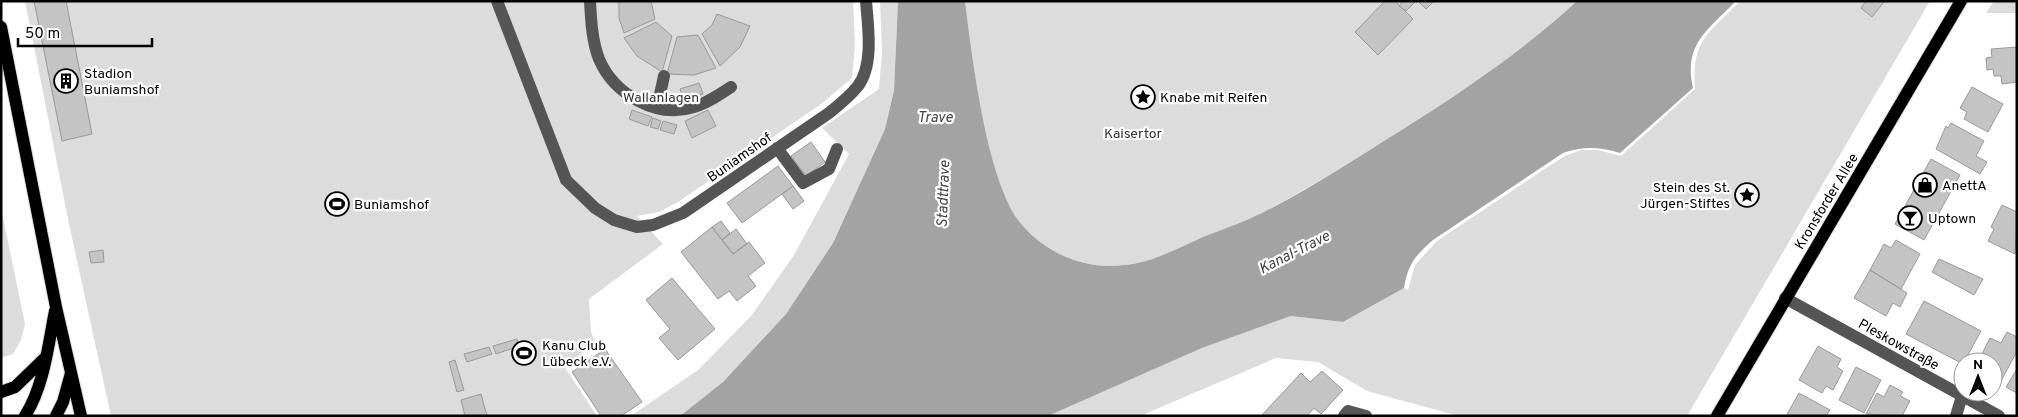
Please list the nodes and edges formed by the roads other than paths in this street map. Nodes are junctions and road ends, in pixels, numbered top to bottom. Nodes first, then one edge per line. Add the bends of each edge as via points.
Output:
1 (497, 1) edge
2 (590, 1) edge
3 (866, 1) edge
4 (1961, 1) edge
5 (1, 27) edge
6 (664, 76) dead end
7 (730, 86) dead end
8 (657, 108) junction
9 (777, 148) junction
10 (837, 149) dead end
11 (1786, 298) junction
12 (56, 307) junction
13 (46, 357) junction
14 (72, 370) junction
15 (1953, 391) edge
16 (1, 392) edge
17 (1960, 402) edge
18 (1973, 402) edge
19 (24, 416) edge
20 (56, 416) edge
21 (81, 416) edge
22 (1344, 416) edge
23 (1366, 416) edge
24 (1717, 416) edge
25 (1956, 416) edge
26 (1999, 416) edge

1 - 9 street, Buniamshof via 566,180 595,208 614,220 637,227 653,225 683,213
2 - 8 street via 599,58 608,73 623,93
3 - 9 street, Buniamshof via 867,53 858,85 829,113
4 - 11 main road, Kronsforder Allee
5 - 12 main road
6 - 8 street
7 - 8 street via 692,108
9 - 10 street via 803,183 829,169
11 - 15 street, Pleskowstraße
11 - 24 main road, Kronsforder Allee
12 - 13 main road
12 - 14 main road
13 - 16 main road via 15,387
13 - 19 main road via 36,393
14 - 20 main road
14 - 21 main road
17 - 25 street
18 - 26 street, Pleskowstraße
22 - 23 street via 1348,411

